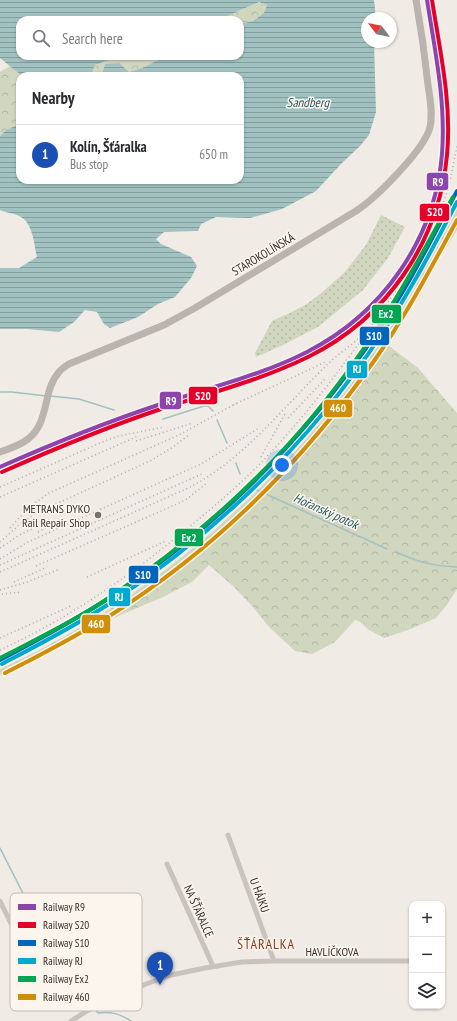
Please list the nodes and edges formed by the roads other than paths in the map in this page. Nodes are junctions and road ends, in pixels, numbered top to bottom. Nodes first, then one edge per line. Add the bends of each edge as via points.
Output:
1 (416, 0) edge
2 (0, 452) edge
3 (228, 836) dead end
4 (167, 864) dead end
5 (0, 901) edge
6 (10, 921) edge
7 (409, 960) edge
8 (274, 961) junction
9 (213, 966) junction
10 (142, 986) edge
11 (87, 1011) edge
12 (71, 1021) edge

1 - 2 street, STAROKOLÍNSKÁ via 431,104 430,127 420,147 385,187 356,211 195,308 164,325 69,364 54,380 40,427 27,440
3 - 8 street, U HÁJKU
4 - 9 street, NA ŠŤÁRALCE
5 - 6 street
7 - 8 street, HAVLÍČKOVA
8 - 9 street, HAVLÍČKOVA
9 - 10 street, HAVLÍČKOVA via 171,975
11 - 12 street, HAVLÍČKOVA

